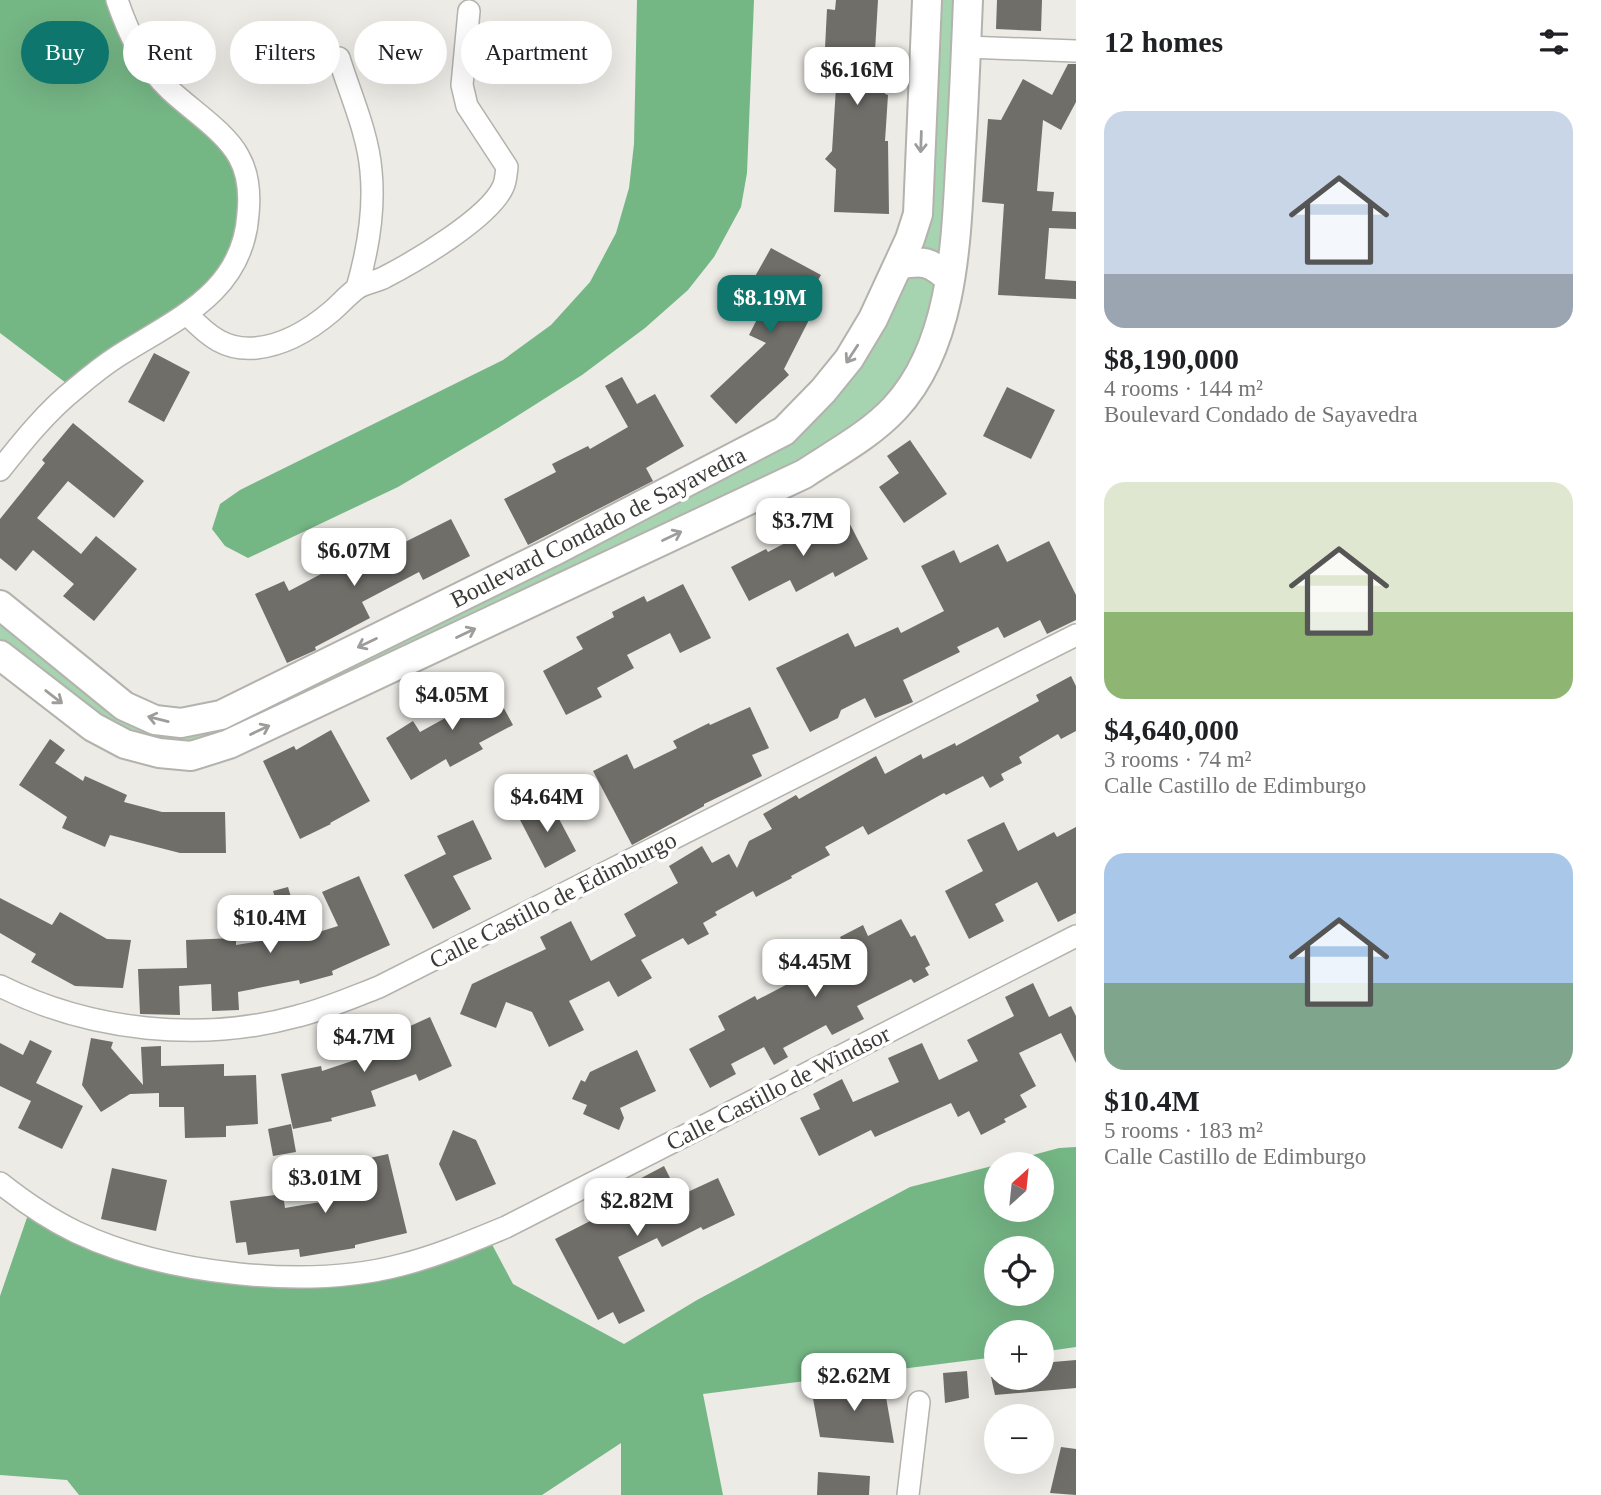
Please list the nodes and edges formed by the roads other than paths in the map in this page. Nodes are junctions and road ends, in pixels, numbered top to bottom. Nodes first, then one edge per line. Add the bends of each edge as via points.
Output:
1 (117, 0) edge
2 (927, 0) edge
3 (968, 0) edge
4 (469, 11) dead end
5 (966, 47) junction
6 (1076, 51) edge
7 (340, 61) edge
8 (898, 265) junction
9 (950, 279) junction
10 (357, 288) junction
11 (188, 315) junction
12 (784, 431) junction
13 (0, 470) edge
14 (804, 474) junction
15 (0, 605) edge
16 (1076, 635) edge
17 (0, 655) edge
18 (1076, 936) edge
19 (0, 986) edge
20 (0, 1183) edge
21 (919, 1402) dead end
22 (908, 1495) edge

1 - 11 street via 146,65 239,156 250,190 248,228 234,265 213,293
2 -> 8 street, Boulevard Condado de Sayavedra via 918,214
3 - 5 street, Boulevard Condado de Sayavedra
4 - 10 street via 462,85 467,106 507,167 505,186 495,202 448,239 405,267
5 - 6 street
5 - 9 street, Boulevard Condado de Sayavedra
7 - 10 street via 371,170 370,232
8 - 9 street via 917,261 934,265
8 -> 12 street, Boulevard Condado de Sayavedra via 849,359
9 - 14 street, Boulevard Condado de Sayavedra via 940,327 928,356 895,408
10 - 11 street via 298,335 257,348 219,343
11 - 13 street via 116,357 74,389
12 - 14 street via 783,450
12 -> 15 street, Boulevard Condado de Sayavedra via 552,552 221,715 181,723 155,720 124,706
17 -> 14 street, Boulevard Condado de Sayavedra via 93,727 125,744 191,756 229,744
16 - 19 street, Calle Castillo de Edimburgo via 392,981 332,1006 252,1026 161,1030 84,1016
18 - 20 street, Calle Castillo de Windsor via 506,1227 400,1265 346,1275 256,1276 162,1263 77,1233
21 - 22 street

